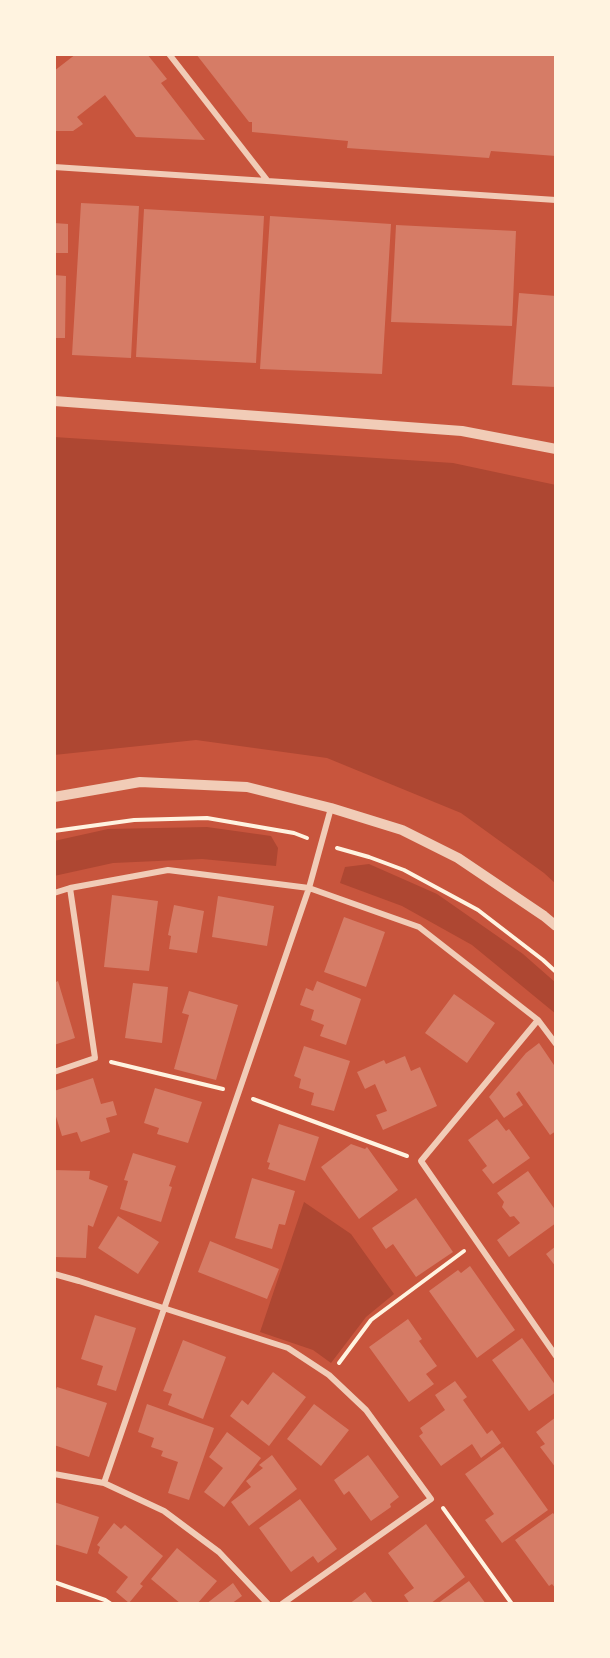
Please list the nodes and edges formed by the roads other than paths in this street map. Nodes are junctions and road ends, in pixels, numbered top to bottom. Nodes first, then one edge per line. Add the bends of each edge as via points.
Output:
1 (169, 54) edge
2 (54, 167) edge
3 (267, 180) junction
4 (556, 200) edge
5 (54, 401) edge
6 (556, 449) edge
7 (54, 797) edge
8 (332, 808) junction
9 (70, 888) junction
10 (309, 888) junction
11 (54, 893) edge
12 (556, 926) edge
13 (538, 1020) junction
14 (556, 1044) edge
15 (54, 1072) edge
16 (54, 1274) edge
17 (164, 1309) junction
18 (556, 1356) edge
19 (54, 1474) edge
20 (104, 1483) junction
21 (268, 1604) edge
22 (282, 1604) edge

1 - 3 street
2 - 3 street
3 - 4 street
5 - 6 street via 462,430
7 - 8 street via 140,782 247,787
8 - 10 street
8 - 12 street via 402,830 458,858
9 - 10 street via 168,870
9 - 11 street
9 - 15 street via 95,1058
10 - 13 street via 418,927
10 - 17 street
13 - 14 street
13 - 18 street via 421,1161
16 - 17 street
17 - 20 street
17 - 22 street via 288,1348 329,1375 366,1410 431,1499
19 - 20 street
20 - 21 street via 164,1511 219,1552

